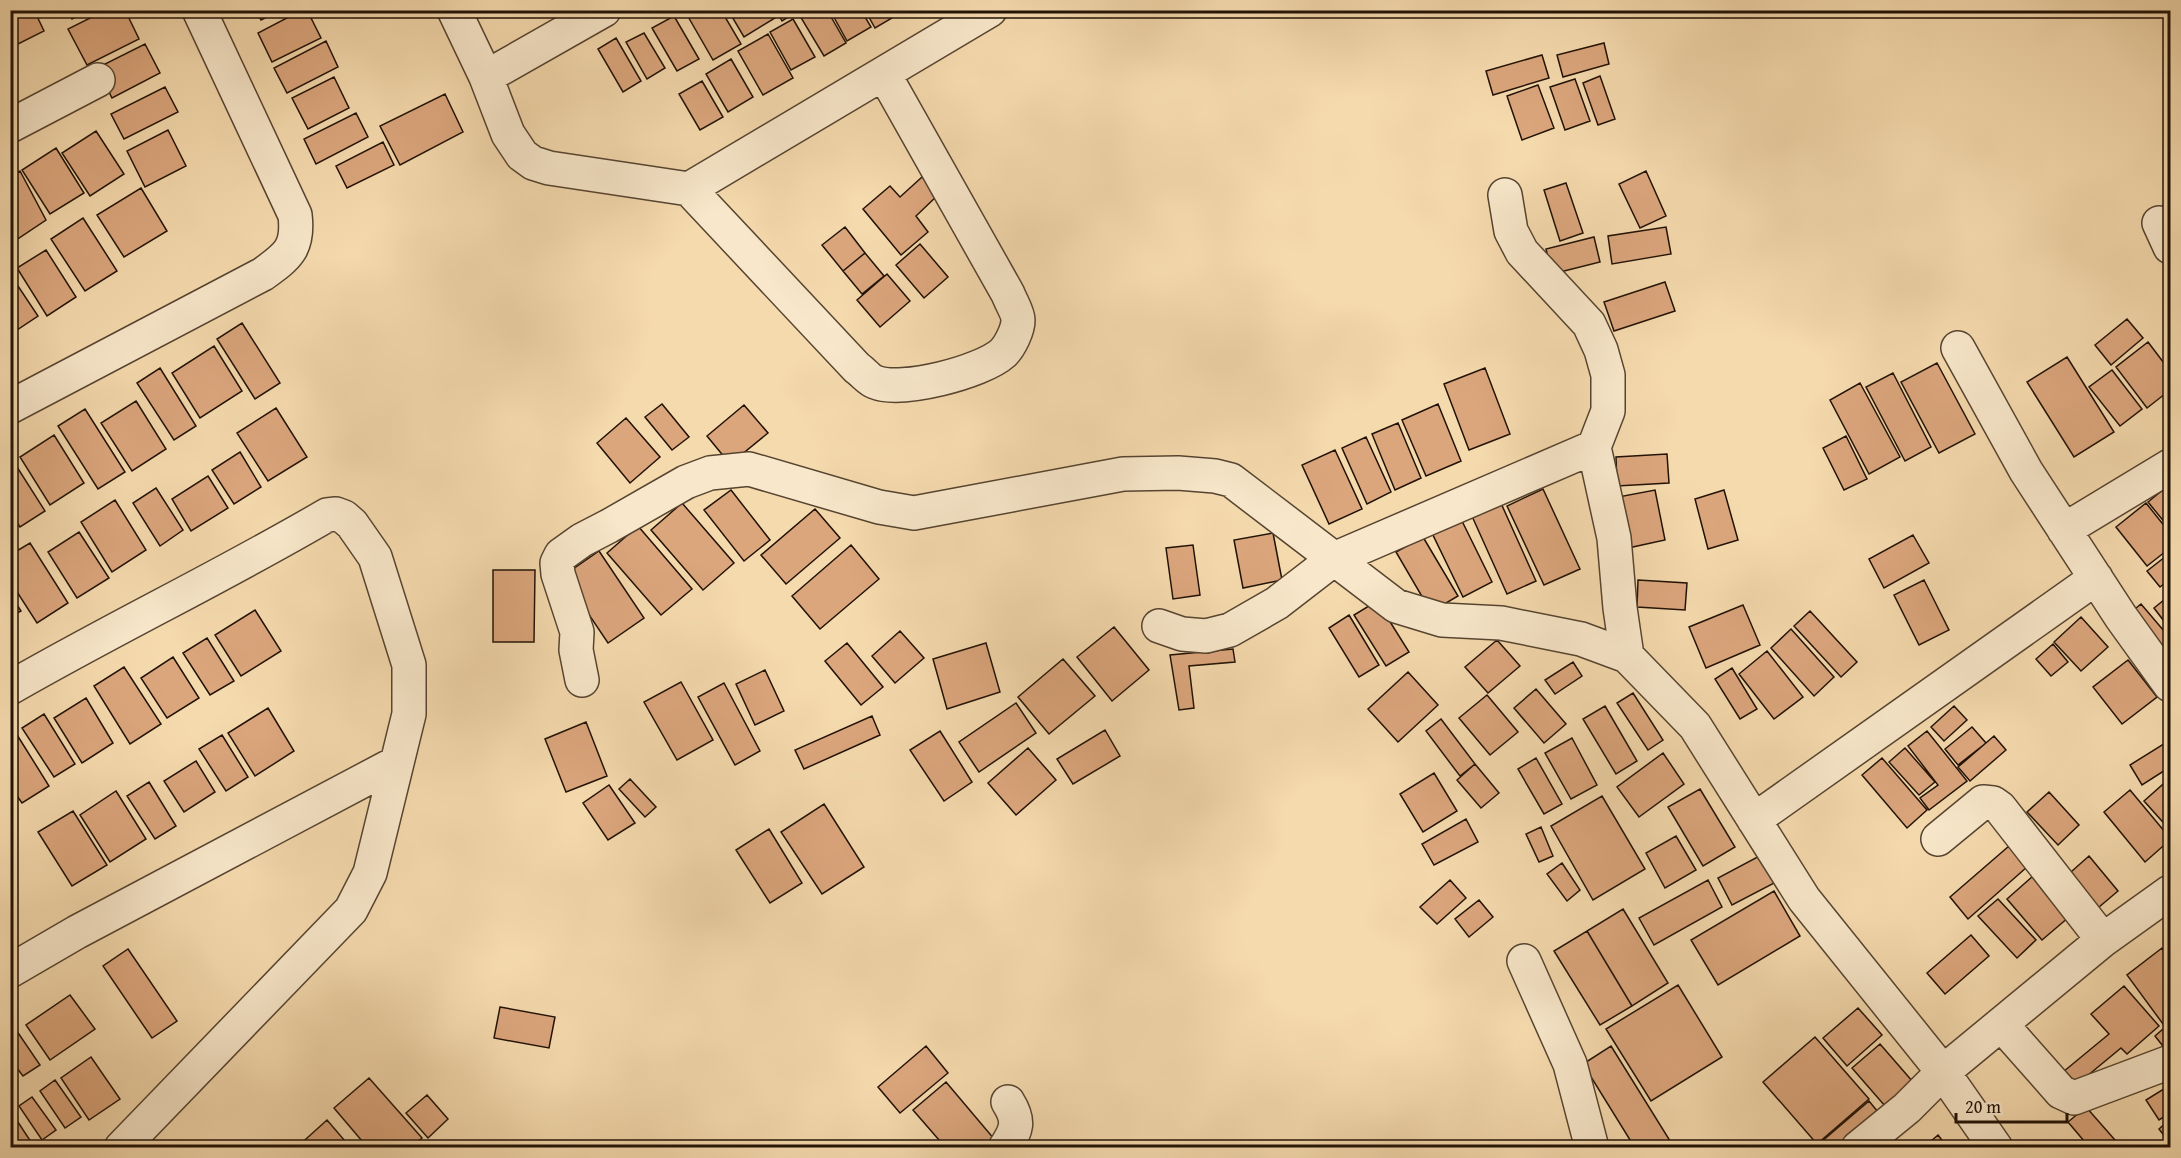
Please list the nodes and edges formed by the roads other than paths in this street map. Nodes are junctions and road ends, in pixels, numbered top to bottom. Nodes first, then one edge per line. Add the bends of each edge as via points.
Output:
1 (199, 10) edge
2 (454, 10) edge
3 (604, 10) edge
4 (990, 10) edge
5 (884, 74) junction
6 (486, 76) junction
7 (98, 80) dead end
8 (10, 126) edge
9 (689, 189) junction
10 (1504, 195) dead end
11 (1958, 348) dead end
12 (10, 407) edge
13 (1594, 447) junction
14 (2170, 466) edge
15 (2064, 530) junction
16 (1334, 559) junction
17 (2096, 578) junction
18 (1159, 626) dead end
19 (1627, 656) junction
20 (582, 680) dead end
21 (2170, 685) edge
22 (10, 688) edge
23 (396, 763) junction
24 (1754, 820) junction
25 (1938, 839) dead end
26 (2170, 892) edge
27 (2103, 940) junction
28 (1524, 961) dead end
29 (10, 971) edge
30 (2001, 1024) junction
31 (2170, 1062) edge
32 (1943, 1072) junction
33 (1008, 1102) dead end
34 (120, 1148) edge
35 (1005, 1148) edge
36 (1592, 1148) edge
37 (1858, 1148) edge
38 (1996, 1148) edge

1 - 12 street via 295,215 297,230 292,249 264,274
2 - 6 street
3 - 6 street
4 - 5 street
5 - 9 street
5 - 9 street via 1008,294 1018,320 1014,338 1004,353 976,370 910,384 891,386 874,382
6 - 9 street via 508,134 522,155 533,163
7 - 8 street
10 - 13 street via 1511,231 1522,252 1589,324 1601,350 1608,375 1608,411
11 - 15 street via 2026,471
13 - 16 street
13 - 19 street via 1614,538
14 - 15 street
15 - 17 street
16 - 18 street via 1277,603 1230,630 1206,636 1182,634
16 - 19 street via 1396,606 1419,614 1442,620 1501,623 1570,637
16 - 20 street via 1231,480 1215,476 1123,474 914,513 879,507 748,469 711,473 686,482 561,555 558,574 577,632
17 - 21 street
17 - 24 street
19 - 24 street via 1695,726
22 - 23 street via 327,515 336,514 352,524 375,557 408,665 409,714
23 - 29 street
23 - 34 street via 370,873 351,910
24 - 32 street via 1804,900
25 - 27 street via 1983,802 1993,803
26 - 27 street
27 - 30 street
28 - 36 street via 1570,1064
30 - 31 street via 2061,1092 2074,1098
30 - 32 street
32 - 37 street
32 - 38 street
33 - 35 street via 1017,1119 1014,1135

